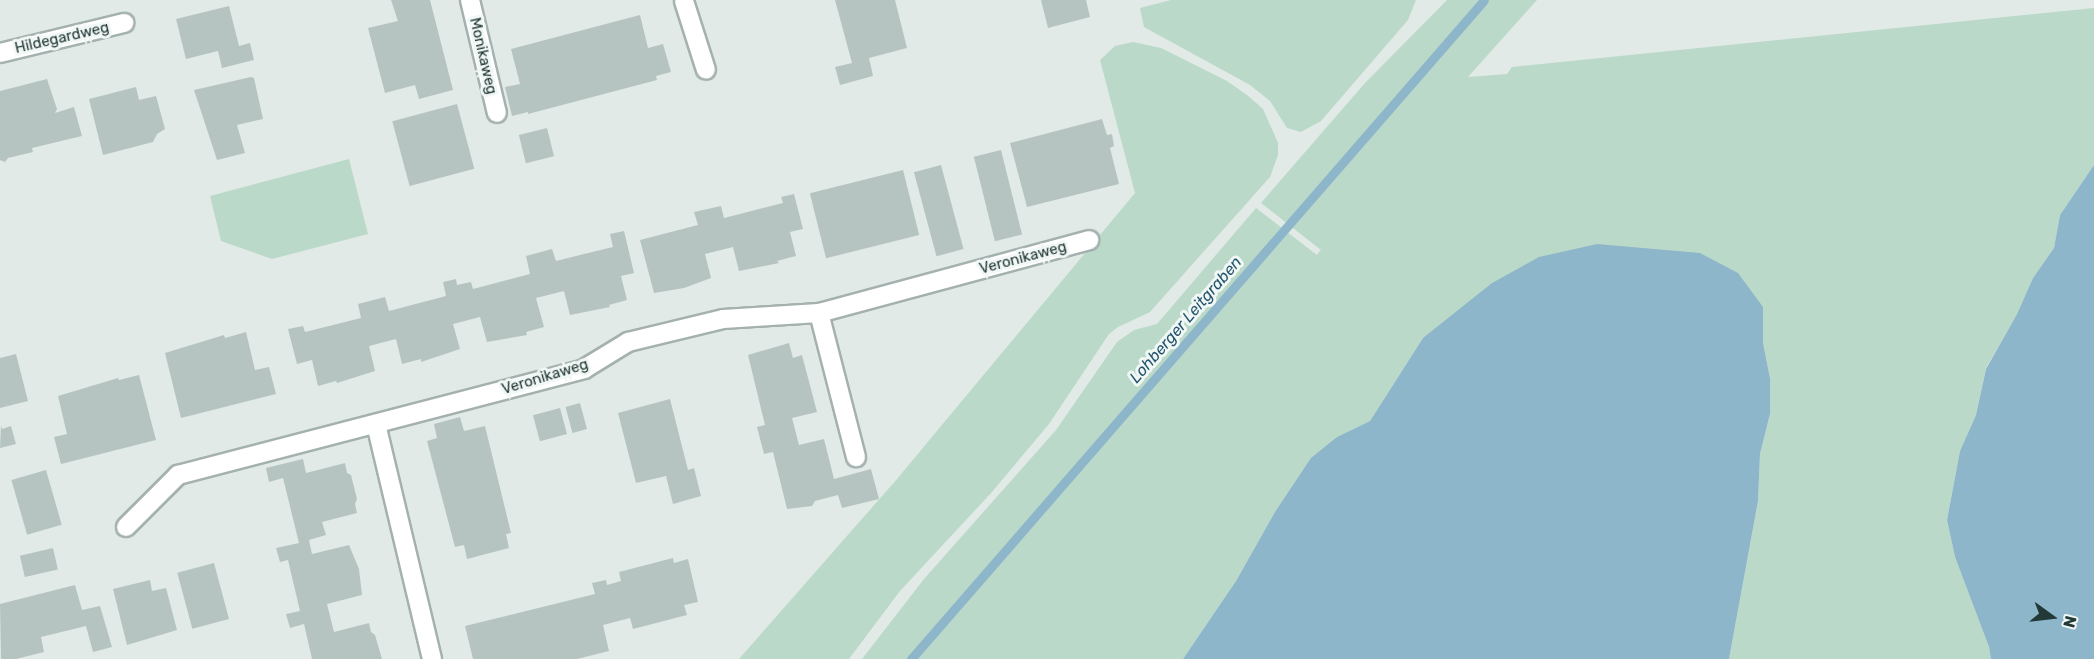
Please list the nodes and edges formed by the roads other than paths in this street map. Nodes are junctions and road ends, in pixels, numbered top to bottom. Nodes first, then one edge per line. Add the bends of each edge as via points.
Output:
1 (470, 0) edge
2 (686, 0) edge
3 (124, 23) dead end
4 (0, 53) edge
5 (706, 70) dead end
6 (497, 113) dead end
7 (1089, 240) dead end
8 (819, 313) junction
9 (376, 424) junction
10 (856, 457) dead end
11 (126, 527) dead end
12 (432, 659) edge

1 - 6 street, Monikaweg
2 - 5 street
3 - 4 street, Hildegardweg
7 - 8 street, Veronikaweg
8 - 9 street, Veronikaweg via 723,319 628,342 584,369
8 - 10 street
9 - 11 street, Veronikaweg via 178,475
9 - 12 street

